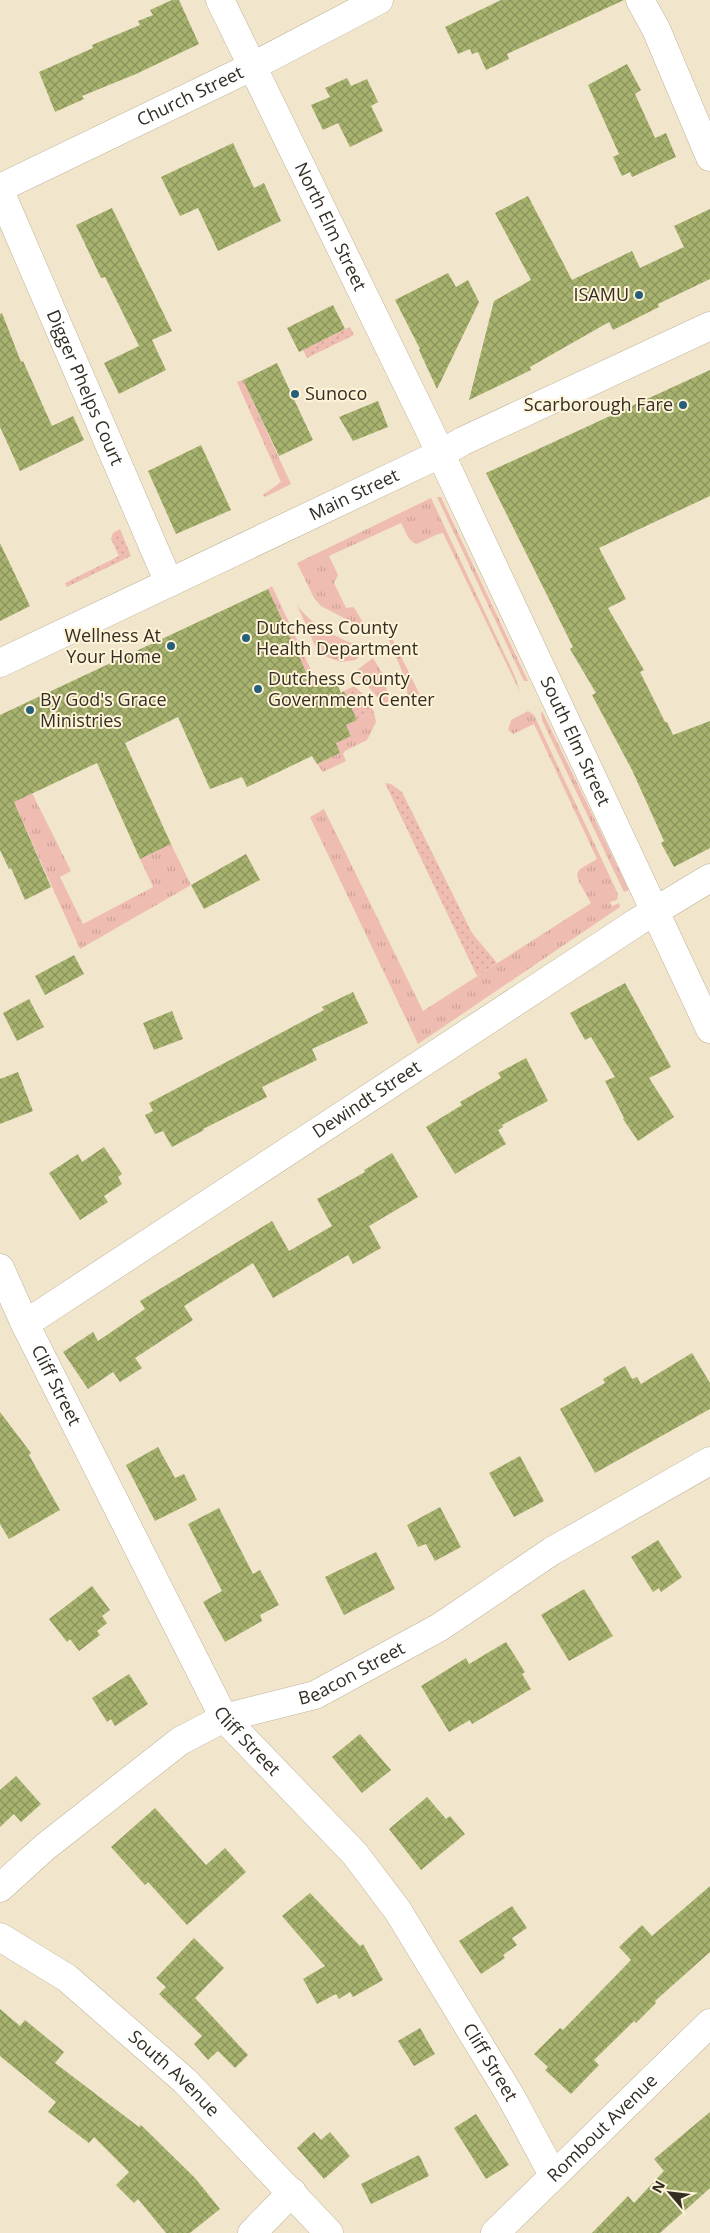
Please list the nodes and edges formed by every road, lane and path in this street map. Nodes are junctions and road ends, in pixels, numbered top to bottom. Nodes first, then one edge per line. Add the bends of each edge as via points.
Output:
1 (220, 0) edge
2 (379, 0) edge
3 (640, 0) edge
4 (251, 67) junction
5 (710, 157) edge
6 (0, 189) edge
7 (710, 326) edge
8 (440, 454) junction
9 (169, 584) junction
10 (0, 663) edge
11 (710, 878) edge
12 (655, 912) junction
13 (710, 1029) edge
14 (0, 1268) edge
15 (25, 1324) junction
16 (710, 1461) edge
17 (224, 1718) junction
18 (0, 1888) edge
19 (0, 1937) edge
20 (710, 2024) edge
21 (553, 2175) junction
22 (292, 2192) junction
23 (252, 2233) edge
24 (329, 2233) edge
25 (496, 2233) edge

1 - 4 street, North Elm Street
2 - 4 street, Church Street
3 - 5 street via 656,29
4 - 6 street, Church Street
4 - 8 street, North Elm Street
6 - 9 street, Digger Phelps Court
7 - 8 street, Main Street
8 - 9 street, Main Street
8 - 12 street, South Elm Street
9 - 10 street, Main Street
11 - 12 street, Dewindt Street
12 - 13 street, South Elm Street
12 - 15 street, Dewindt Street
14 - 15 street, Cliff Street
15 - 17 street, Cliff Street
16 - 17 street, Beacon Street via 552,1551 440,1627 315,1695
17 - 18 street, Beacon Street via 180,1741 45,1847
17 - 21 street, Cliff Street via 355,1854 398,1911 510,2094
19 - 22 street, South Avenue via 67,1978 170,2068
20 - 21 street, Rombout Avenue
21 - 25 street, Rombout Avenue
22 - 23 street
22 - 24 street, South Avenue

